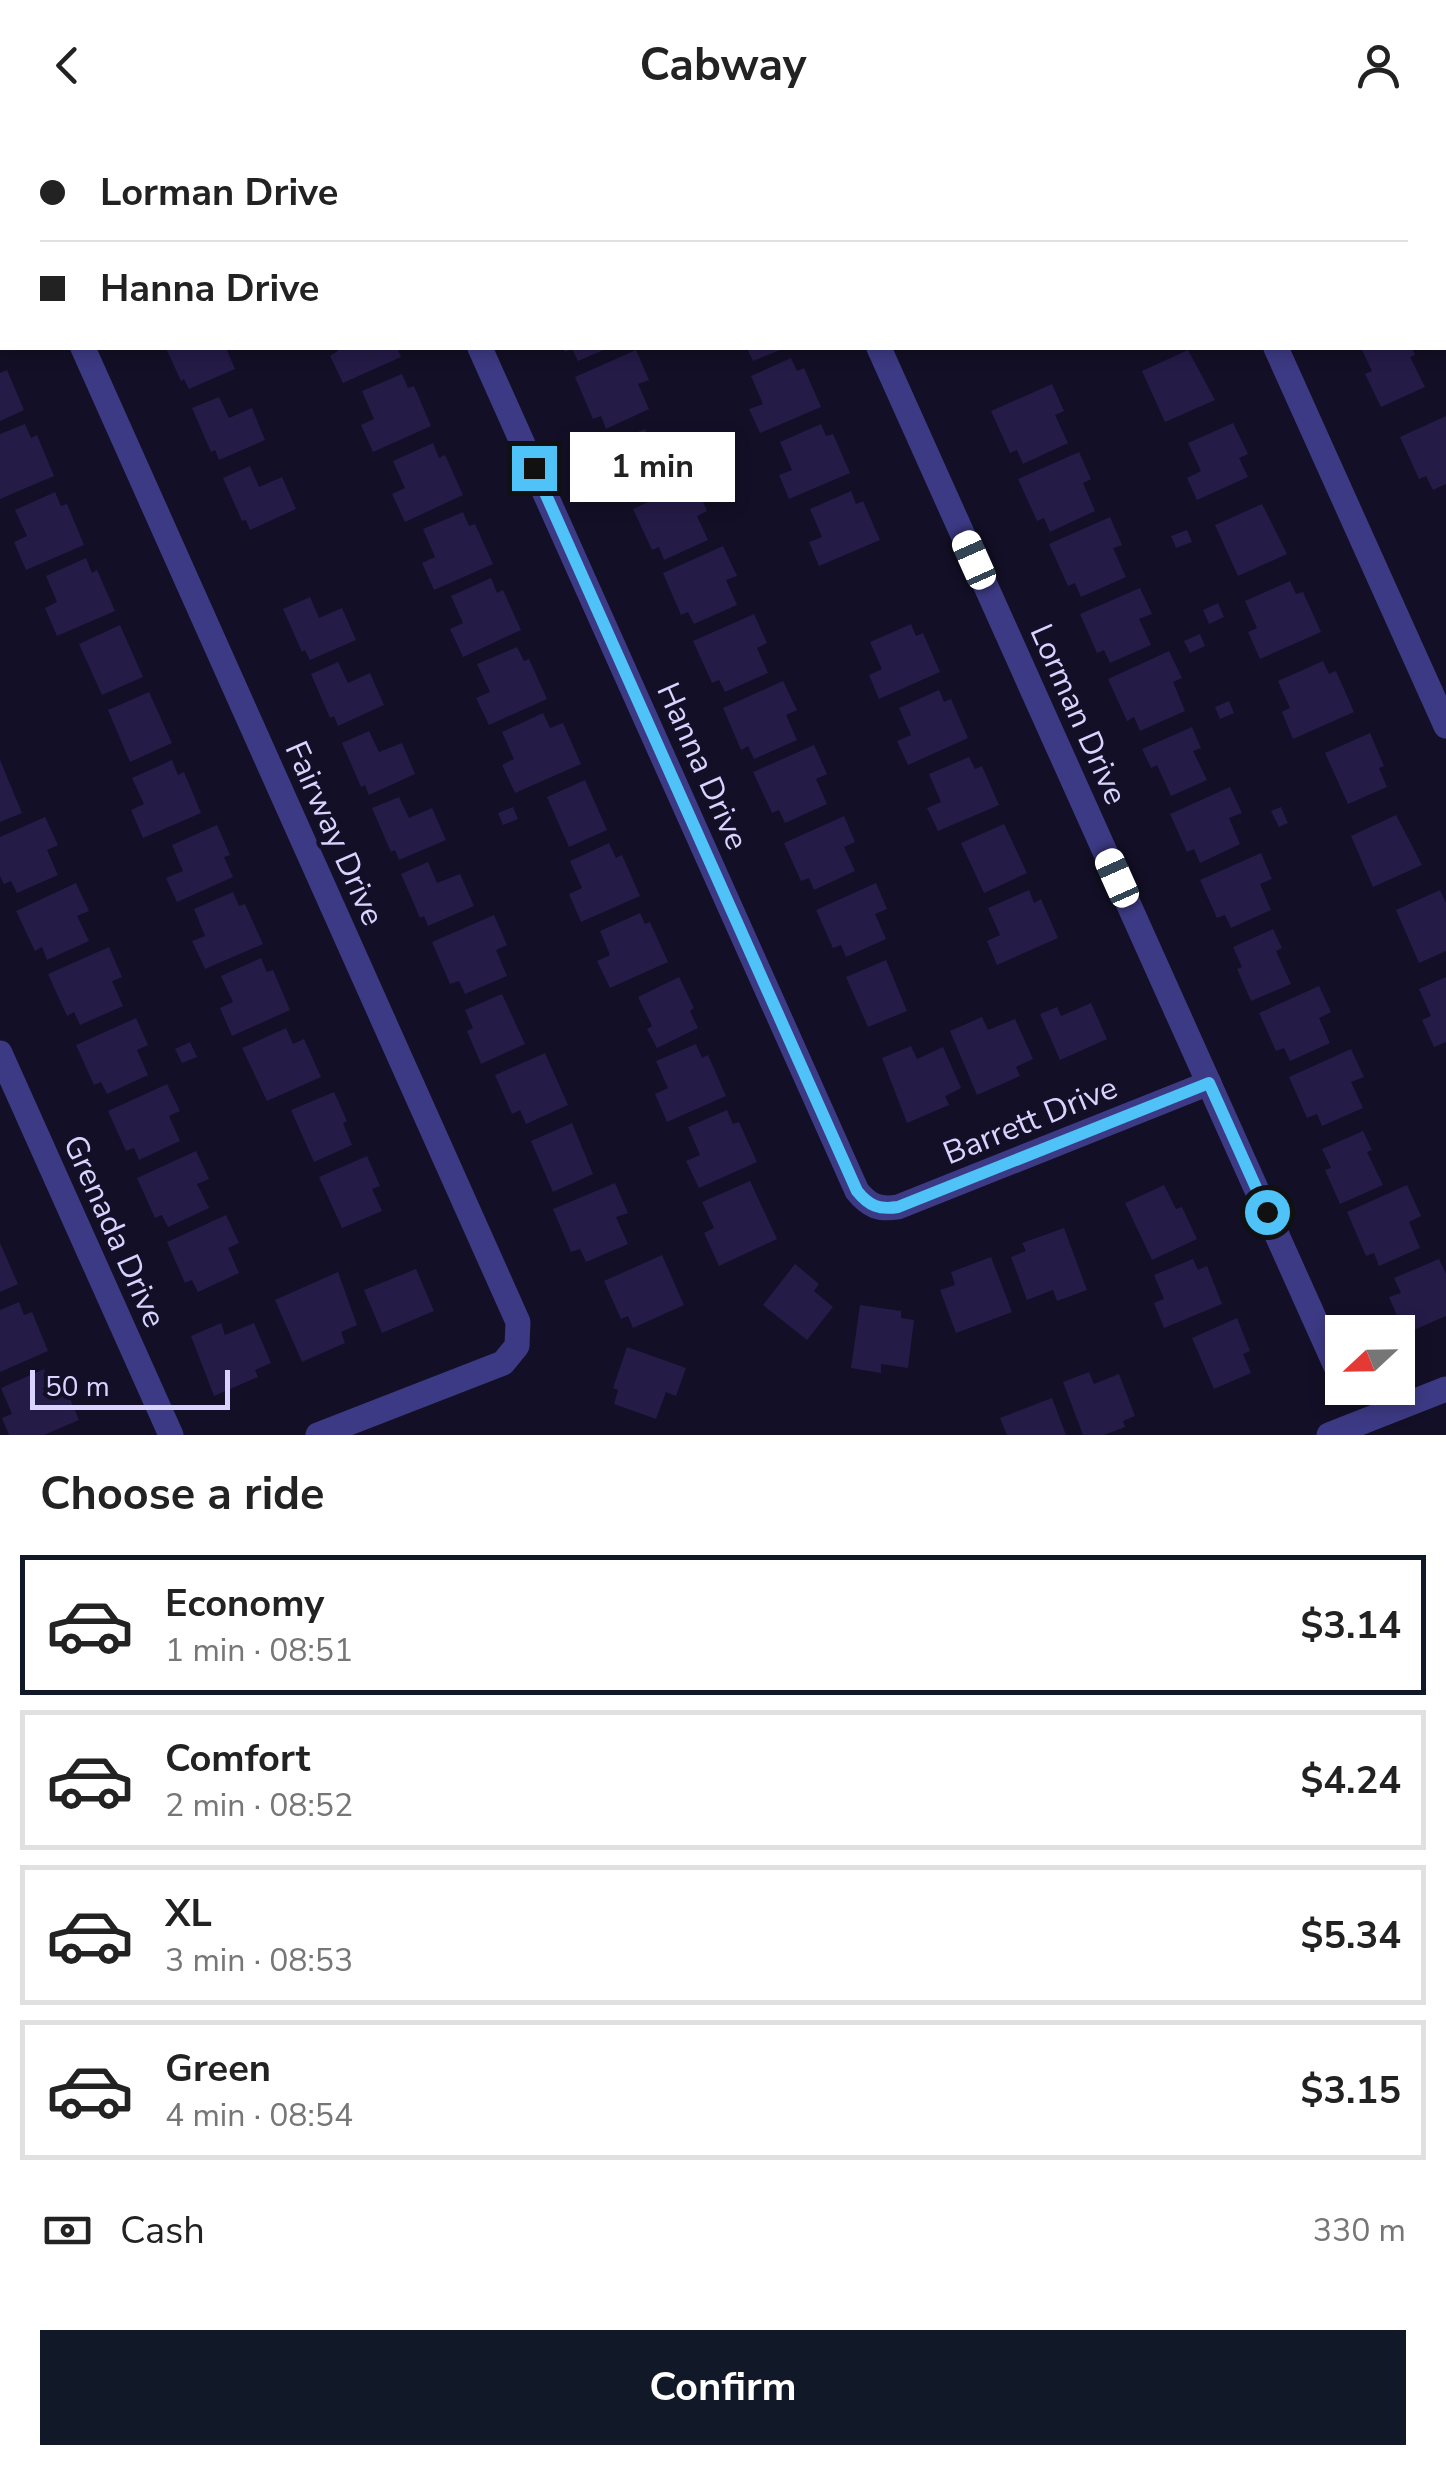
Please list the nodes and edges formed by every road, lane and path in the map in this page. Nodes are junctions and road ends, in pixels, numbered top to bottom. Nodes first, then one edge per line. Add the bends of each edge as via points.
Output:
1 (84, 350) edge
2 (481, 350) edge
3 (880, 350) edge
4 (1277, 350) edge
5 (1446, 726) edge
6 (0, 1053) edge
7 (1209, 1083) junction
8 (874, 1207) joint
9 (1325, 1342) edge
10 (1446, 1389) edge
11 (1354, 1405) edge
12 (1361, 1422) junction
13 (171, 1435) edge
14 (318, 1435) edge
15 (1328, 1435) edge

1 - 14 street, Fairway Drive via 518,1322 517,1346 503,1363
2 - 8 street, Hanna Drive via 857,1191
3 - 7 street, Lorman Drive
4 - 5 street
6 - 13 street, Grenada Drive
7 - 8 street, Barrett Drive via 898,1207
7 - 9 street, Lorman Drive
10 - 12 street
11 - 12 street
12 - 15 street

